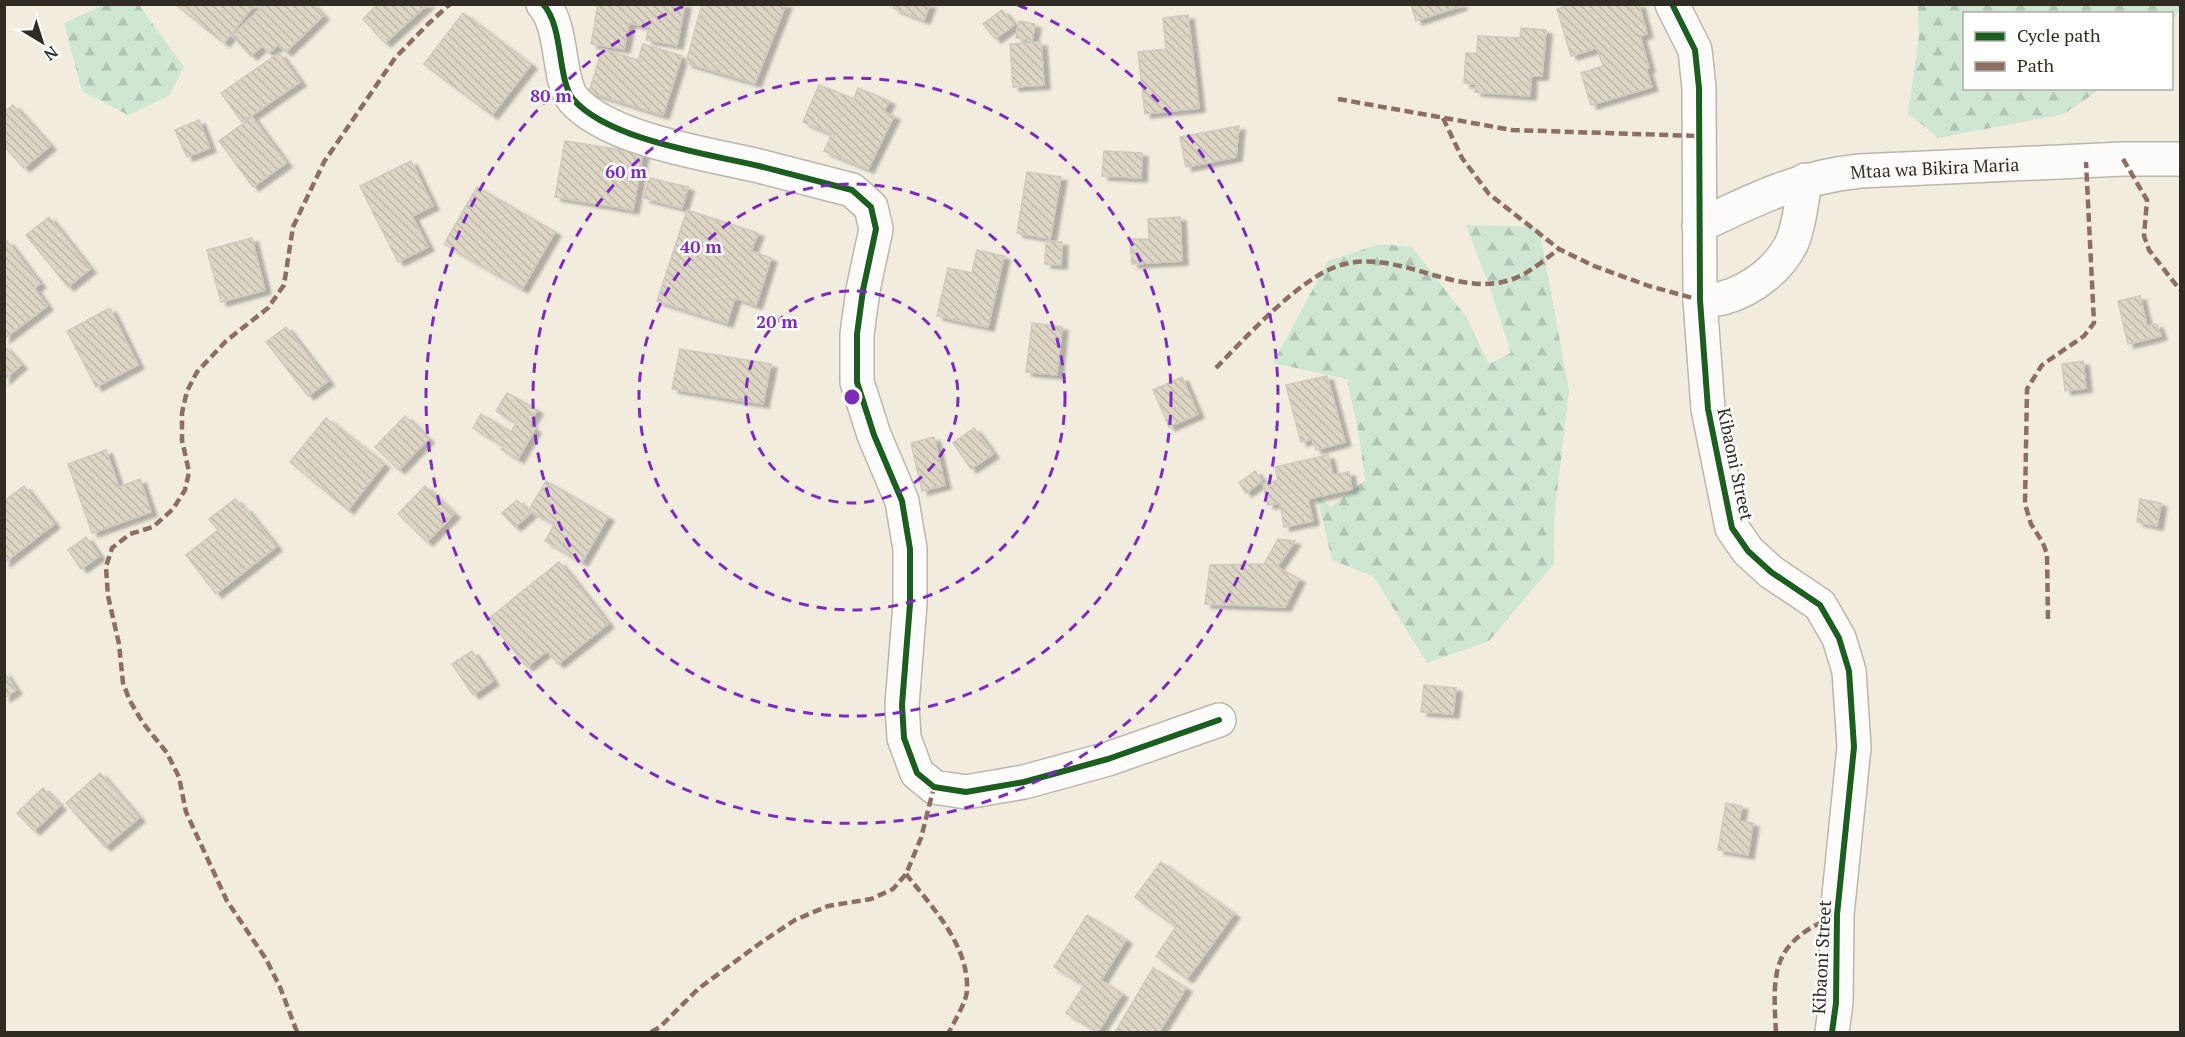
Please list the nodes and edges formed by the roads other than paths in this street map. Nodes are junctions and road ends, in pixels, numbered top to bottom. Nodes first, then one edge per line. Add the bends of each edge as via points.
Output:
1 (543, 4) edge
2 (1672, 4) edge
3 (2181, 159) edge
4 (1805, 180) junction
5 (1699, 226) junction
6 (1700, 300) junction
7 (1219, 720) dead end
8 (1832, 1032) edge

1 - 7 street via 555,29 572,97 589,114 668,146 852,190 871,207 876,229 857,334 857,382 902,501 910,549 902,705 904,738 916,773 934,787 966,792 1024,782 1108,759
2 - 5 street, Kibaoni Street via 1695,50 1699,88
3 - 4 street, Mtaa wa Bikira Maria via 1860,171
4 - 5 street, Mtaa wa Bikira Maria
4 - 6 street via 1792,241 1777,262 1763,278 1743,290
5 - 6 street, Kibaoni Street
6 - 8 street, Kibaoni Street via 1708,409 1732,528 1748,551 1771,572 1820,605 1839,638 1849,671 1854,747 1837,915

